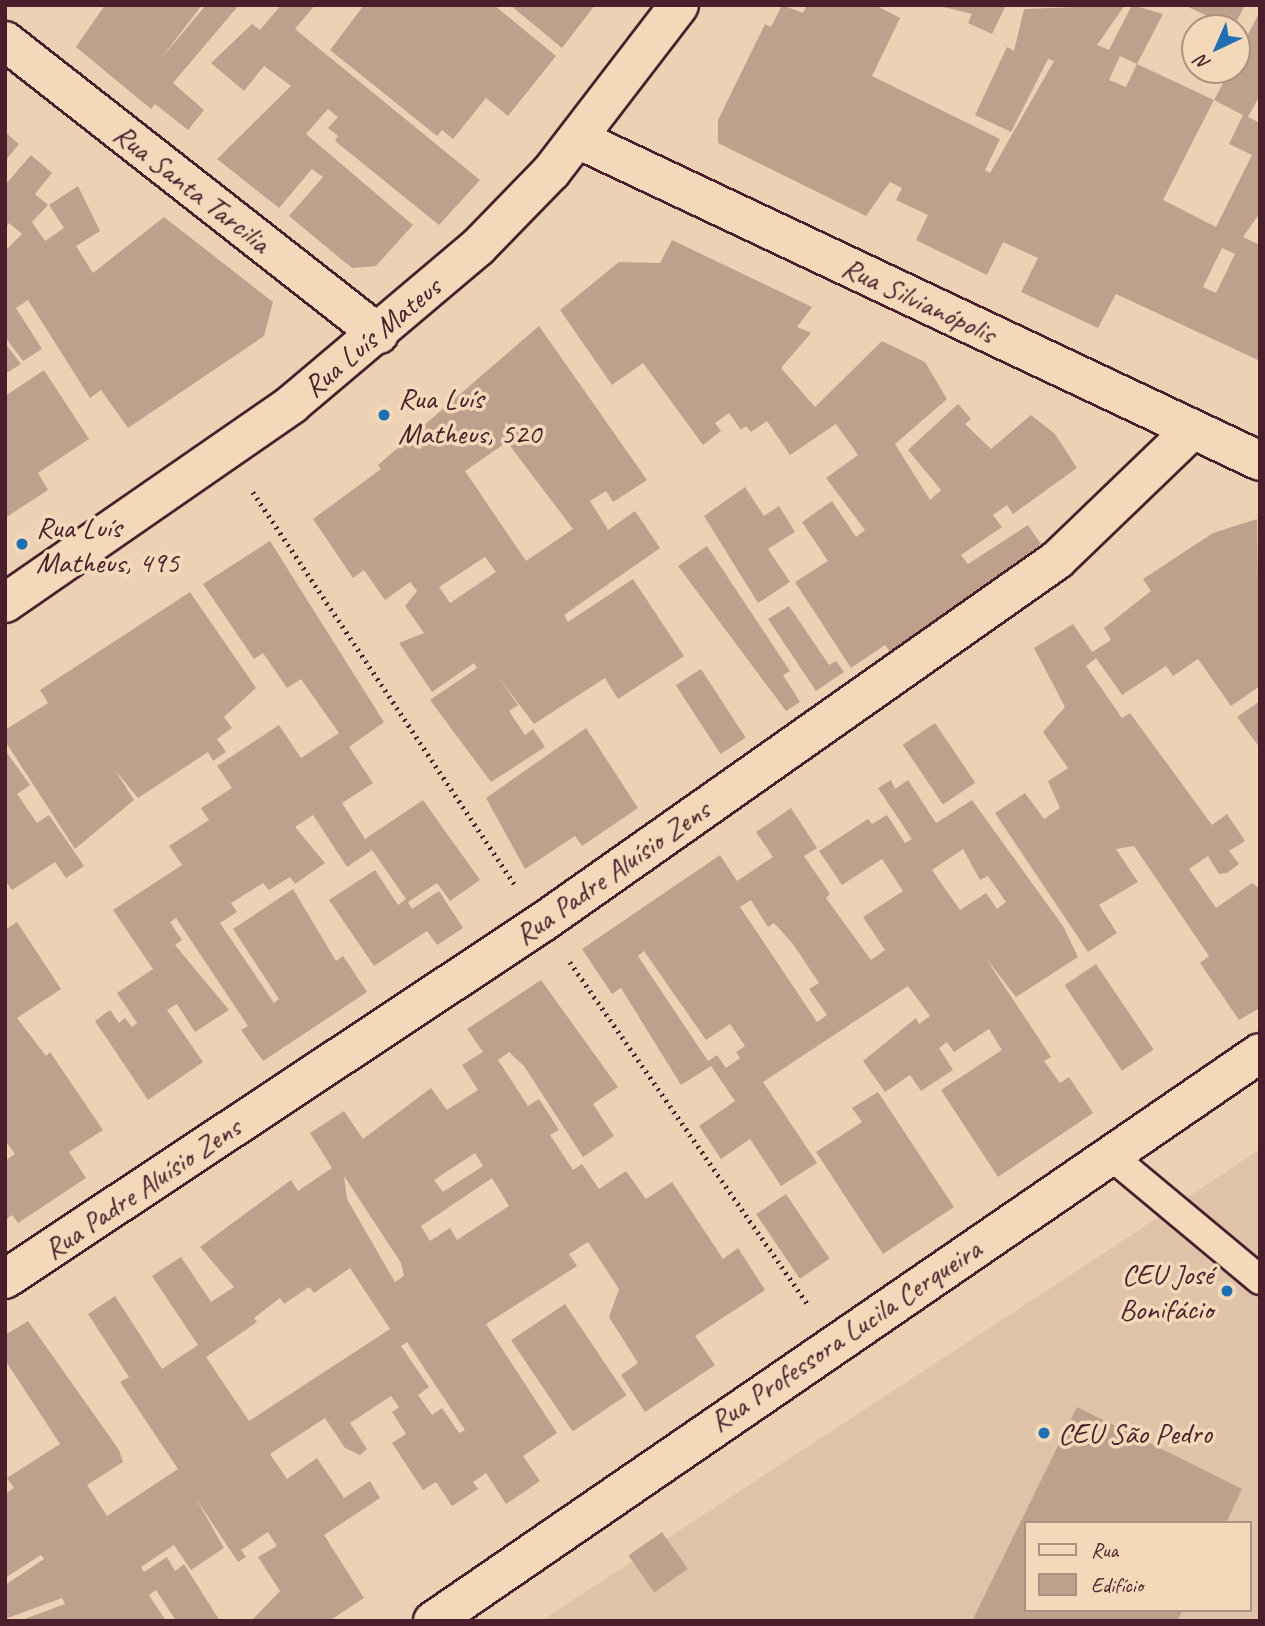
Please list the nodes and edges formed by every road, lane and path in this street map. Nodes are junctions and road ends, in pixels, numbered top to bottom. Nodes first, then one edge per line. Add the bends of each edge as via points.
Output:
1 (679, 5) edge
2 (5, 41) edge
3 (578, 139) junction
4 (379, 334) junction
5 (1192, 430) junction
6 (1260, 461) edge
7 (5, 603) edge
8 (1260, 1054) edge
9 (1110, 1154) junction
10 (5, 1279) edge
11 (1260, 1280) edge
12 (433, 1621) edge

1 - 3 street, Rua Luís Mateus
2 - 4 street, Rua Santa Tarcilia
3 - 4 street, Rua Luís Mateus via 478,247
3 - 5 street, Rua Silvianópolis
4 - 7 street, Rua Luís Mateus via 292,404
5 - 6 street, Rua Silvianópolis
5 - 10 street, Rua Padre Aluísio Zens via 1057,560 542,922
8 - 9 street, Rua Professora Lucila Cerqueira
9 - 11 lane
9 - 12 street, Rua Professora Lucila Cerqueira

